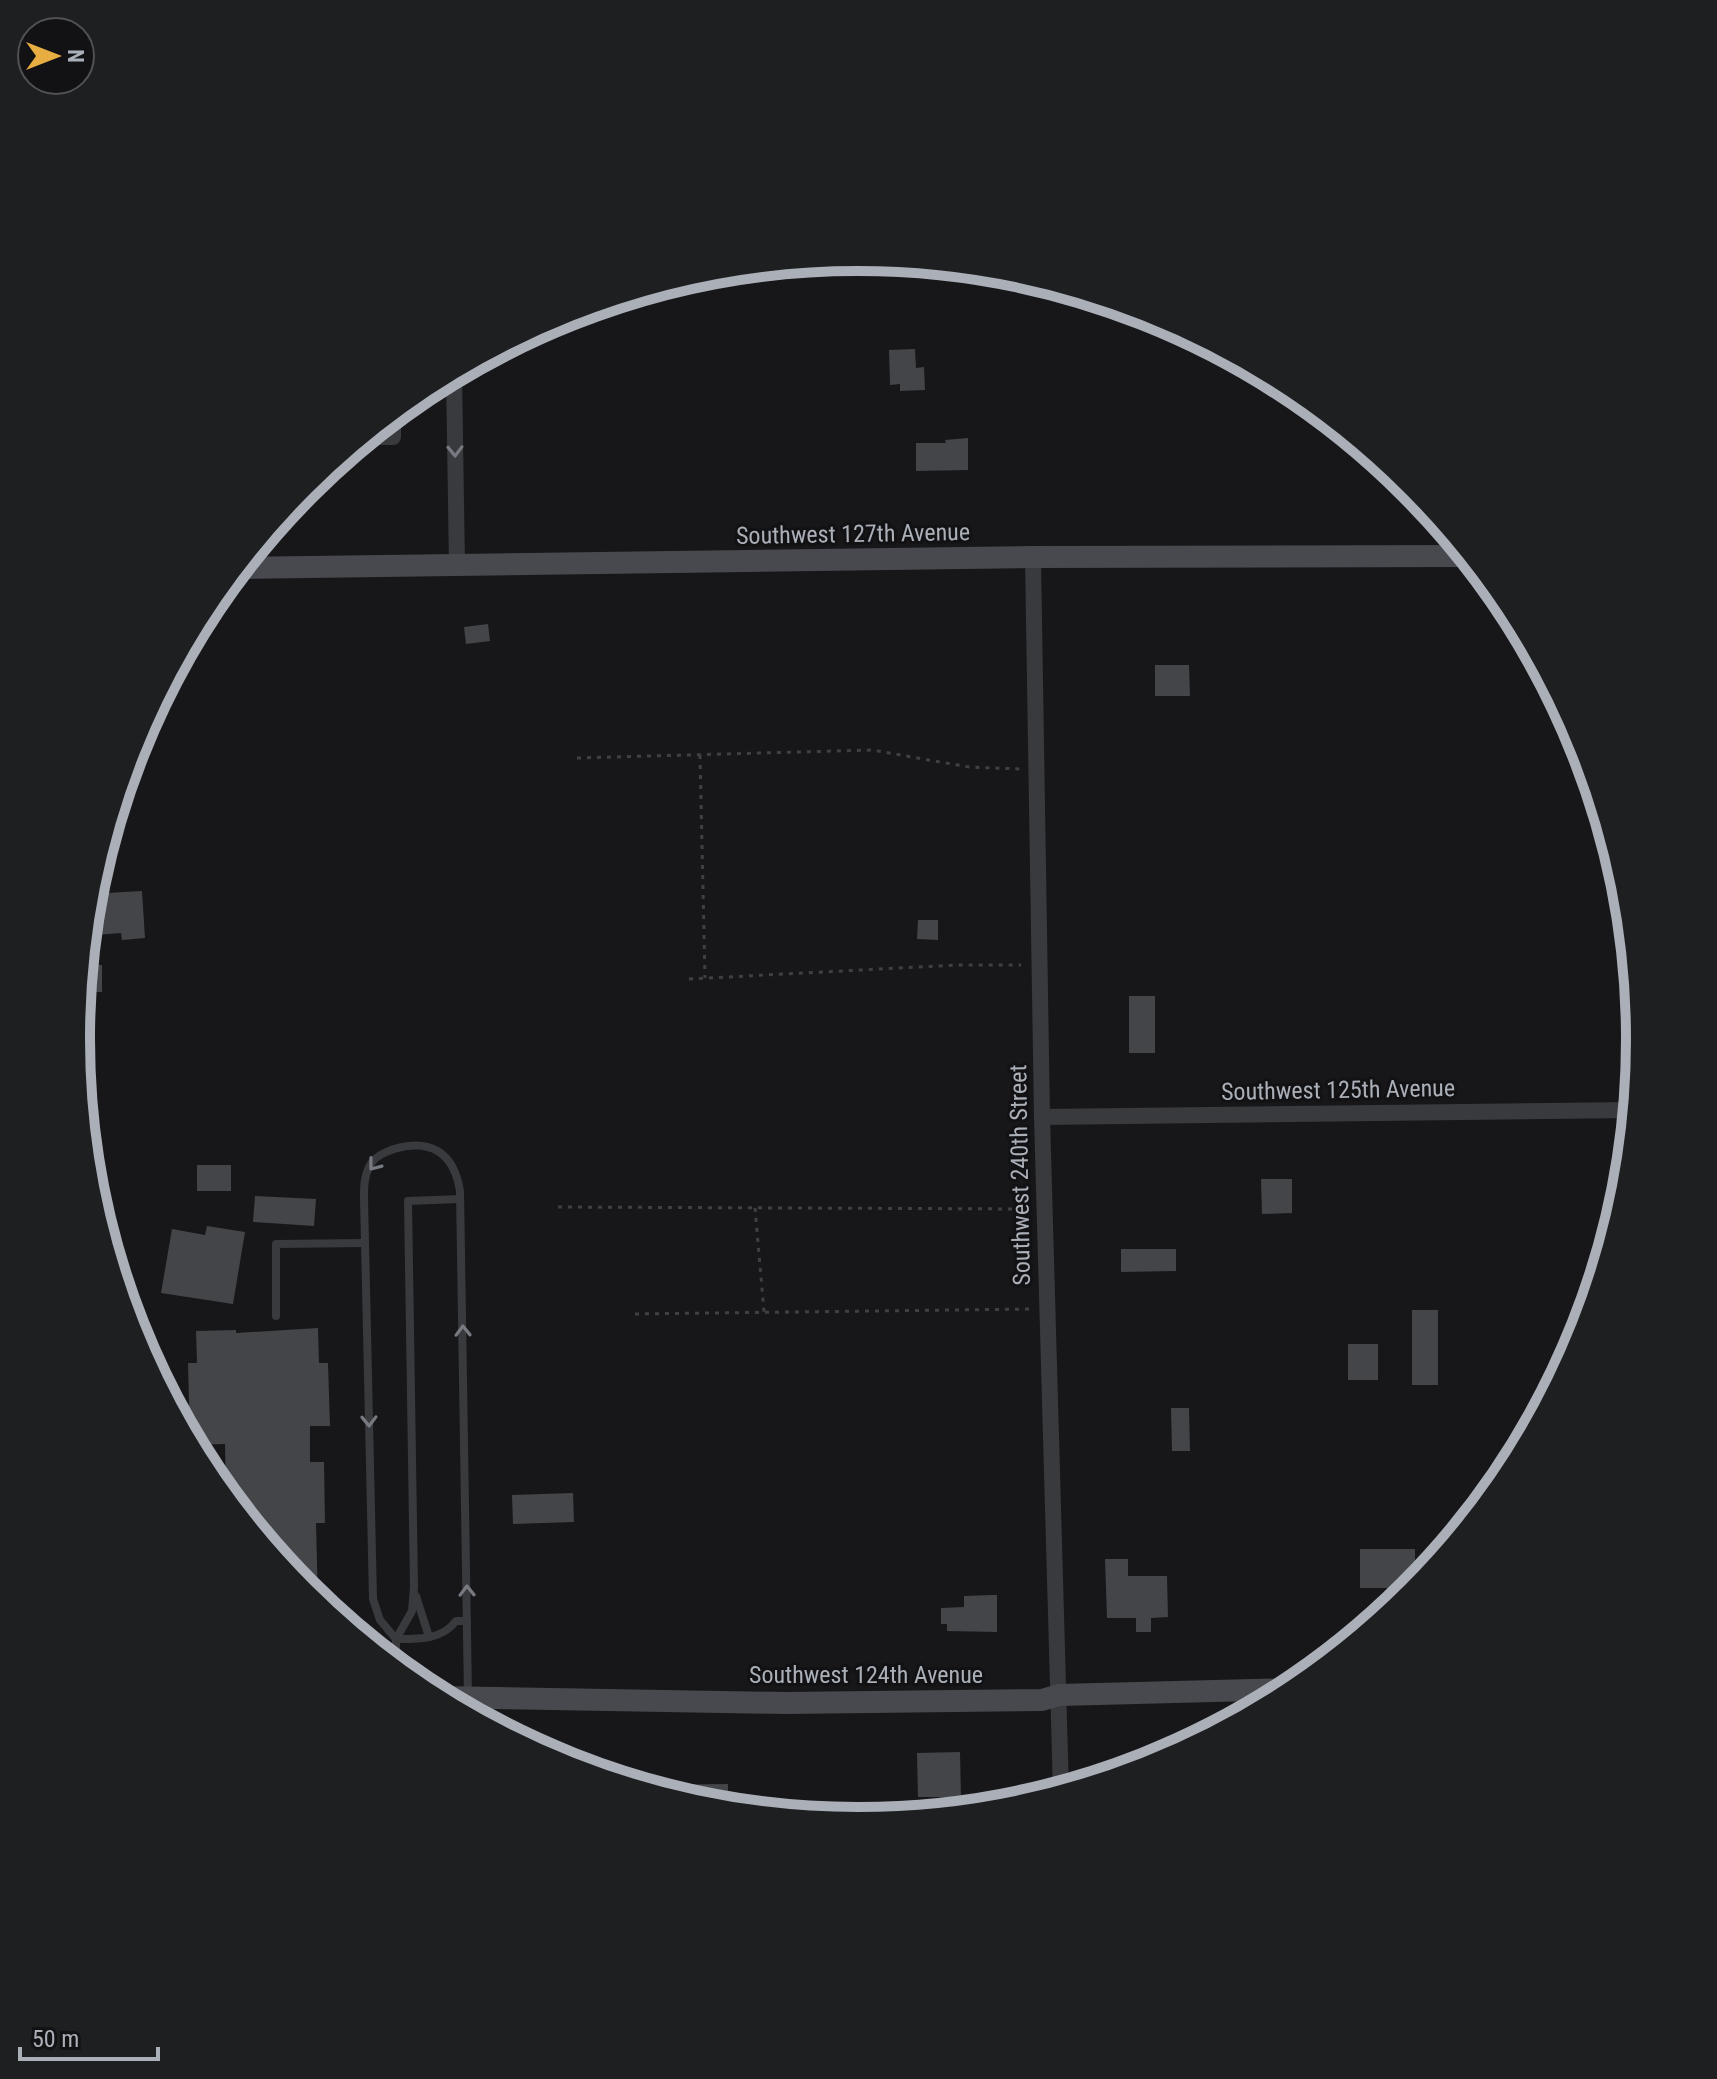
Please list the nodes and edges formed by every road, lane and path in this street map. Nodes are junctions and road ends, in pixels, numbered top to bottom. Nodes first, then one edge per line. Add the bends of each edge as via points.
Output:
1 (454, 387) edge
2 (1455, 556) edge
3 (1033, 557) junction
4 (457, 567) junction
5 (252, 568) edge
6 (700, 755) junction
7 (577, 758) dead end
8 (1036, 770) junction
9 (1039, 965) junction
10 (705, 978) junction
11 (689, 979) dead end
12 (1623, 1110) edge
13 (1042, 1117) junction
14 (460, 1199) junction
15 (558, 1207) dead end
16 (755, 1207) junction
17 (1045, 1209) junction
18 (365, 1243) junction
19 (1047, 1308) junction
20 (764, 1312) junction
21 (635, 1314) dead end
22 (276, 1316) dead end
23 (414, 1587) junction
24 (467, 1621) junction
25 (429, 1637) junction
26 (396, 1639) junction
27 (396, 1653) edge
28 (1267, 1690) edge
29 (1059, 1695) junction
30 (462, 1697) edge
31 (468, 1697) junction
32 (1061, 1781) edge

1 -> 4 street
2 - 3 street, Southwest 127th Avenue
3 - 4 street, Southwest 127th Avenue
3 - 8 street, Southwest 240th Street
4 - 5 street, Southwest 127th Avenue
6 - 7 path
6 - 8 path via 872,750 969,767
6 - 10 path
8 - 9 street, Southwest 240th Street
9 - 10 path
9 - 13 street, Southwest 240th Street
10 - 11 path
12 - 13 street, Southwest 125th Avenue
13 - 17 street, Southwest 240th Street
14 -> 18 lane via 458,1176 445,1156 409,1144 388,1151 367,1170
14 - 23 lane via 408,1201
24 -> 14 lane
15 - 16 path
16 - 17 path
16 - 20 path
17 - 19 street, Southwest 240th Street
18 - 22 lane via 276,1244
18 -> 26 lane via 373,1599 380,1620
19 - 20 path
19 - 29 street, Southwest 240th Street
20 - 21 path
23 - 25 lane
23 - 26 lane via 412,1611
24 - 25 lane via 456,1621
24 - 31 lane
25 - 26 lane
26 - 27 lane
28 - 29 street, Southwest 124th Avenue
29 - 31 street, Southwest 124th Avenue via 1042,1700 785,1703
29 - 32 street, Southwest 240th Street
30 - 31 street, Southwest 124th Avenue

